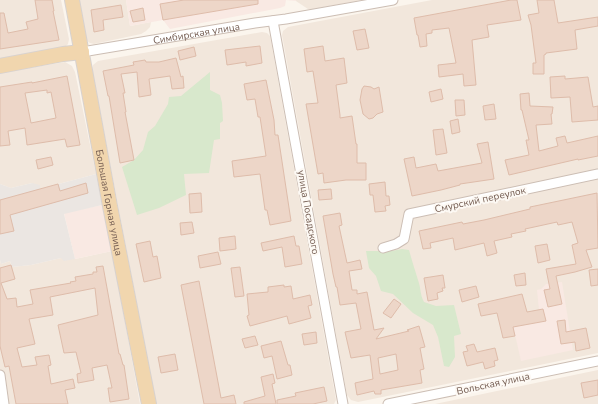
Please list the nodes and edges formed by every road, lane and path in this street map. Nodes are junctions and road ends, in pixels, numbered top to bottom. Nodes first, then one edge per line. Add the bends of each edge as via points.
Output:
1 (72, 0) edge
2 (393, 0) edge
3 (273, 20) junction
4 (82, 52) junction
5 (0, 66) edge
6 (598, 174) edge
7 (383, 248) dead end
8 (598, 361) edge
9 (0, 375) edge
10 (4, 404) edge
11 (149, 404) edge
12 (343, 404) edge
13 (388, 404) edge

1 - 4 main road, Большая Горная улица
2 - 3 street, Симбирская улица via 286,20
3 - 4 street, Симбирская улица
3 - 12 street, улица Посадского
4 - 5 main road, Симбирская улица
4 - 11 main road, Большая Горная улица
6 - 7 street, Смурский переулок via 409,214 404,239
8 - 13 street, Вольская улица
9 - 10 street

